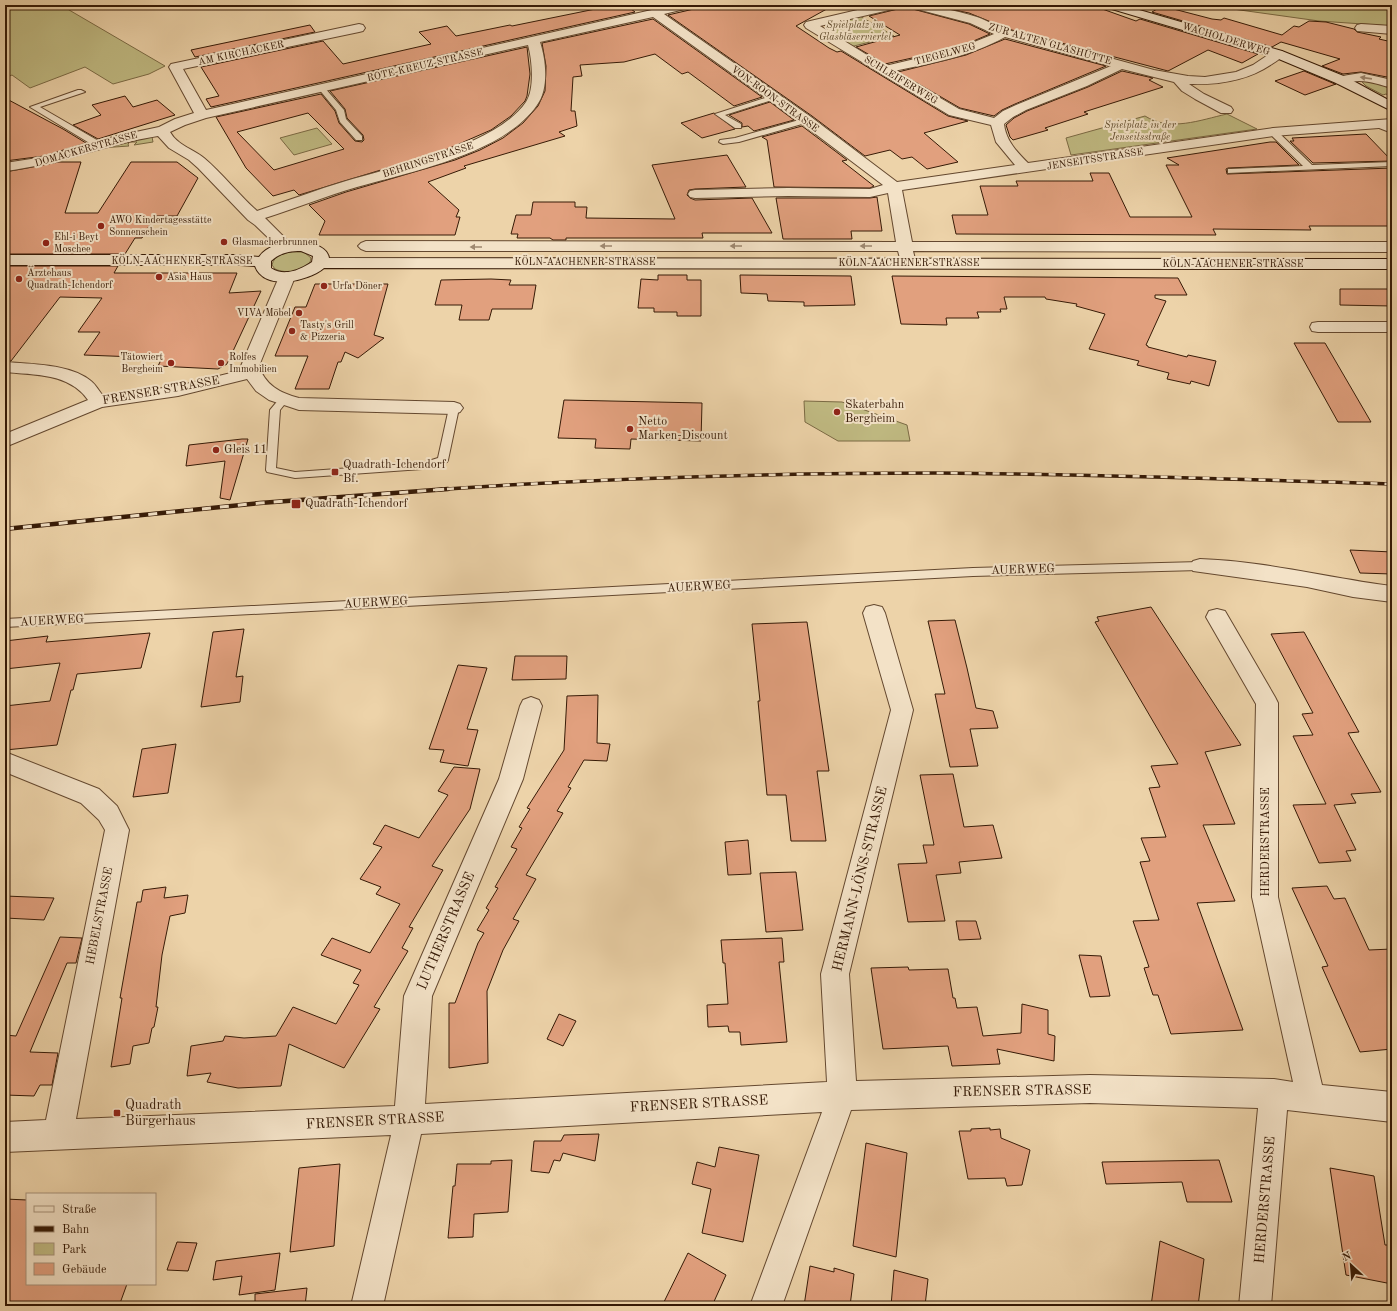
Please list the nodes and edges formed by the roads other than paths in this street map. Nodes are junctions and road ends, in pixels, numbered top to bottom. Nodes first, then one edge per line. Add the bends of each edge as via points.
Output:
1 (689, 5) edge
2 (898, 5) edge
3 (912, 5) edge
4 (1109, 5) edge
5 (655, 13) junction
6 (359, 28) dead end
7 (1361, 28) dead end
8 (1392, 30) edge
9 (1004, 33) junction
10 (533, 41) junction
11 (1278, 54) junction
12 (1117, 66) junction
13 (883, 70) junction
14 (1179, 79) junction
15 (1340, 80) junction
16 (1392, 84) edge
17 (322, 88) junction
18 (81, 92) dead end
19 (774, 98) junction
20 (1392, 107) edge
21 (1226, 110) dead end
22 (202, 115) junction
23 (806, 120) junction
24 (997, 123) junction
25 (1392, 123) edge
26 (1377, 124) junction
27 (738, 126) dead end
28 (162, 131) junction
29 (1392, 131) edge
30 (1273, 132) junction
31 (359, 138) dead end
32 (723, 142) dead end
33 (99, 145) junction
34 (1392, 164) edge
35 (5, 167) edge
36 (1309, 167) junction
37 (1026, 169) junction
38 (1231, 171) dead end
39 (894, 187) junction
40 (695, 194) dead end
41 (253, 217) junction
42 (366, 246) dead end
43 (905, 246) junction
44 (286, 247) junction
45 (445, 247) junction
46 (1392, 247) edge
47 (5, 260) edge
48 (263, 262) junction
49 (427, 262) junction
50 (908, 262) junction
51 (320, 263) junction
52 (1392, 264) edge
53 (287, 277) junction
54 (1318, 327) dead end
55 (1392, 327) edge
56 (5, 367) edge
57 (252, 373) junction
58 (283, 400) junction
59 (98, 402) junction
60 (454, 408) joint
61 (5, 441) edge
62 (1200, 566) joint
63 (1392, 594) edge
64 (874, 614) dead end
65 (1217, 617) dead end
66 (5, 623) edge
67 (531, 706) dead end
68 (5, 762) edge
69 (1274, 1094) junction
70 (842, 1096) junction
71 (1311, 1098) junction
72 (1392, 1107) edge
73 (410, 1120) junction
74 (58, 1135) junction
75 (5, 1137) edge
76 (366, 1306) edge
77 (766, 1306) edge
78 (1255, 1306) edge

1 - 5 street, ROTE-KREUZ-STRASSE
2 - 13 street, SCHLEIFERWEG via 810,25
3 - 9 street, ZUR ALTEN GLASHÜTTE via 974,20
4 - 11 street, WACHOLDERWEG
5 - 10 street, ROTE-KREUZ-STRASSE
5 - 19 street, VON-ROON-STRASSE
6 - 22 street, AM KIRCHACKER via 175,68
7 - 8 street
9 - 12 street, ZUR ALTEN GLASHÜTTE
9 - 13 street, TIEGELWEG via 991,41 962,51
10 - 17 street, ROTE-KREUZ-STRASSE
10 - 41 street, BEHRINGSTRASSE via 537,49 538,63 533,102 516,121 486,140 432,160
11 - 14 street, ZUR ALTEN GLASHÜTTE via 1257,68 1227,78
11 - 15 street, WACHOLDERWEG
12 - 14 street, ZUR ALTEN GLASHÜTTE
12 - 24 street via 1096,78 1015,110
13 - 24 street, SCHLEIFERWEG via 954,112
14 - 21 street via 1181,85 1187,89
16 -> 15 street via 1366,76
15 - 20 street, WACHOLDERWEG
17 - 22 street, ROTE-KREUZ-STRASSE
17 - 31 lane via 340,110 343,120
18 - 33 lane via 34,107
19 - 23 street, VON-ROON-STRASSE
19 - 27 lane via 719,114
22 - 28 street, ROTE-KREUZ-STRASSE
23 - 32 lane
23 - 39 street, VON-ROON-STRASSE
24 - 37 street via 999,135
25 - 26 street, JENSEITSSTRASSE
26 - 29 lane
26 - 30 street, JENSEITSSTRASSE
28 - 33 street, DOMACKERSTRASSE via 130,136
28 - 41 street via 171,145 199,160
30 - 36 lane
30 - 37 street, JENSEITSSTRASSE
33 - 35 street, DOMACKERSTRASSE via 46,161
34 - 36 lane
36 - 38 lane
37 - 39 street, JENSEITSSTRASSE
39 - 40 street via 870,193
39 - 43 street
41 - 44 street
42 - 45 street, KÖLN-AACHENER-STRASSE
43 -> 45 street, KÖLN-AACHENER-STRASSE
43 - 46 street, KÖLN-AACHENER-STRASSE
43 - 50 street
44 - 48 street via 271,254
44 - 51 street via 302,246 316,250 320,254
45 - 49 street
47 - 48 street, KÖLN-AACHENER-STRASSE
48 - 53 street via 265,271 270,275
49 - 50 street, KÖLN-AACHENER-STRASSE
49 - 51 street, KÖLN-AACHENER-STRASSE
50 - 52 street, KÖLN-AACHENER-STRASSE
51 - 53 street via 311,271
53 - 57 street via 252,359
54 - 55 street
56 - 59 street via 66,375 83,383
57 - 58 street via 265,390
57 - 59 street, FRENSER STRASSE via 178,390
58 - 60 street via 299,404
58 - 60 lane via 275,410 271,470 295,475 422,466 443,460
59 - 61 street, FRENSER STRASSE
62 - 63 street, AUERWEG via 1299,578
62 - 66 lane, AUERWEG via 973,572
64 - 70 street, HERMANN-LÖNS-STRASSE via 902,710 835,974
65 - 71 street, HERDERSTRASSE via 1267,703 1265,897
67 - 73 street, LUTHERSTRASSE via 511,780 418,996
68 - 74 street, HEBELSTRASSE via 90,796 108,813 117,830
69 - 70 street, FRENSER STRASSE via 1090,1089
69 - 71 street, FRENSER STRASSE
69 - 78 street, HERDERSTRASSE
70 - 73 street, FRENSER STRASSE
70 - 77 street, HERMANN-LÖNS-STRASSE
71 - 72 street, FRENSER STRASSE
73 - 74 street, FRENSER STRASSE
73 - 76 street, LUTHERSTRASSE
74 - 75 street, FRENSER STRASSE

